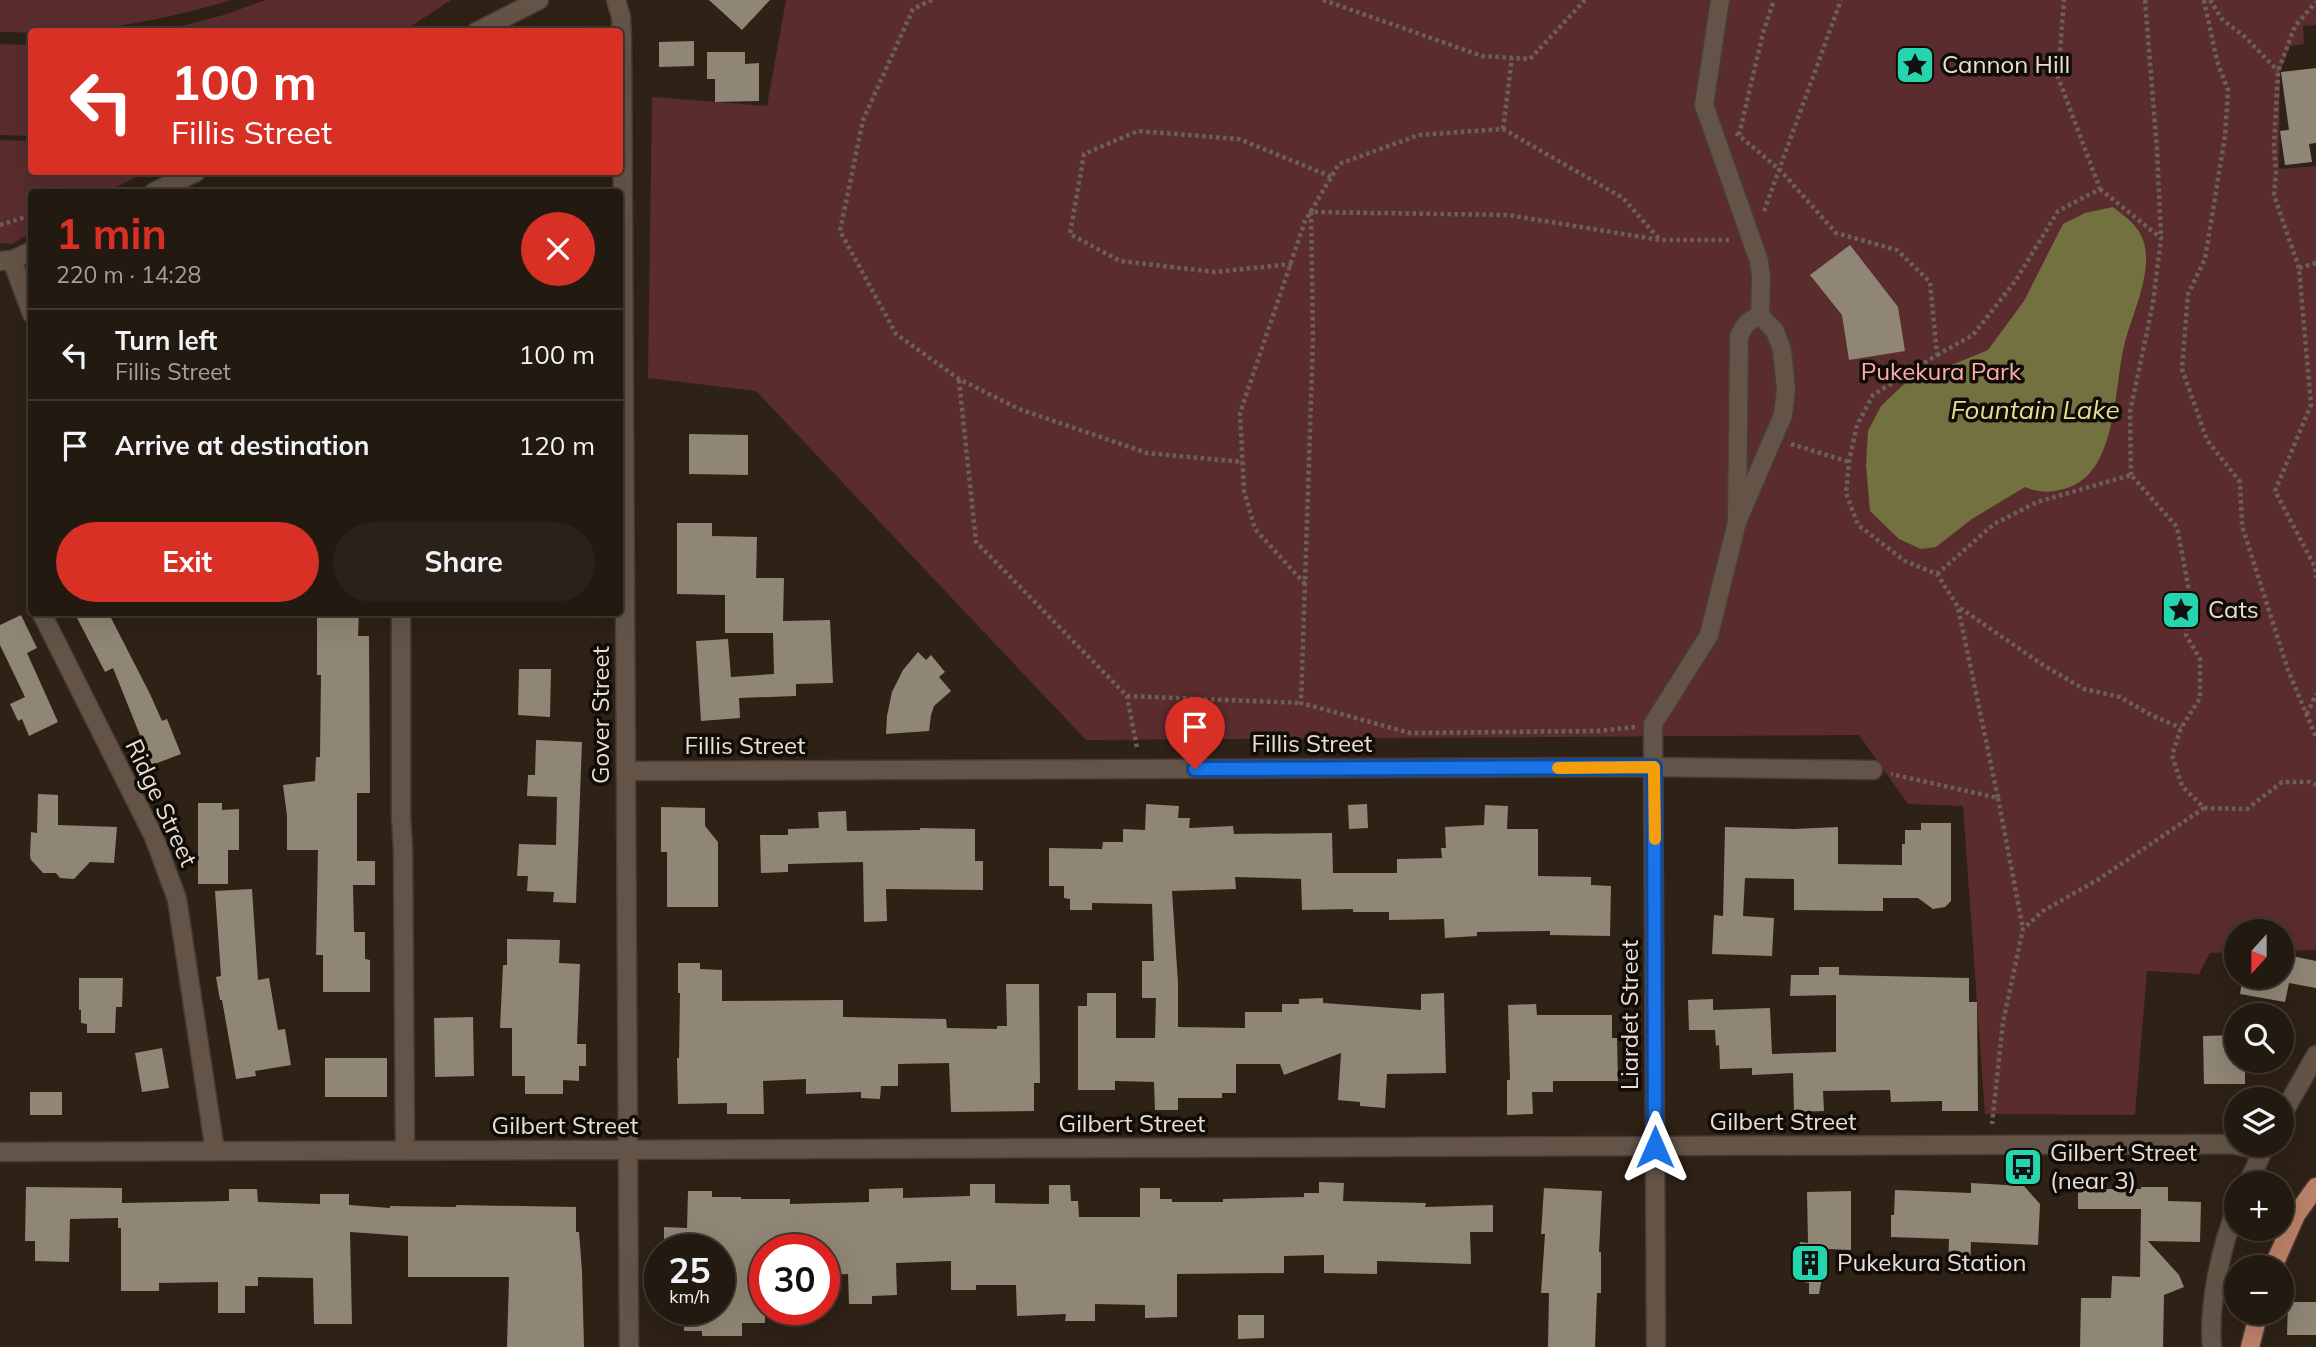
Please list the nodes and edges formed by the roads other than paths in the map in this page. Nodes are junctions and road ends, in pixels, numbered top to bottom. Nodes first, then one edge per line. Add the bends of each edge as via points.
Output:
1 (539, 0) edge
2 (616, 0) edge
3 (1720, 0) edge
4 (484, 28) edge
5 (621, 28) edge
6 (190, 175) edge
7 (160, 189) edge
8 (623, 223) edge
9 (28, 252) edge
10 (6, 260) edge
11 (28, 306) edge
12 (1760, 316) junction
13 (1737, 522) junction
14 (43, 616) edge
15 (401, 616) edge
16 (1654, 767) junction
17 (1873, 770) road end
18 (626, 771) junction
19 (2316, 1055) edge
20 (2294, 1094) edge
21 (2224, 1144) edge
22 (1655, 1147) junction
23 (215, 1150) junction
24 (404, 1151) junction
25 (628, 1151) junction
26 (0, 1152) edge
27 (2316, 1187) edge
28 (2227, 1241) edge
29 (2278, 1255) edge
30 (2256, 1325) edge
31 (629, 1347) edge
32 (1656, 1347) edge
33 (2213, 1347) edge
34 (2250, 1347) edge

1 - 4 street
2 - 5 street, Gover Street
3 - 12 street via 1704,105 1752,240 1761,276
6 - 7 street
8 - 18 street, Gover Street
9 - 10 street
10 - 11 street
12 - 13 street via 1746,323 1739,337
12 - 13 street via 1775,331 1786,389 1783,415
13 - 16 street, Liardet Street via 1709,635 1653,724
14 - 23 street, Ridge Street via 154,836 177,899
15 - 24 street
16 - 17 street, Fillis Street
16 - 18 street, Fillis Street
16 - 22 street, Liardet Street
18 - 25 street, Gover Street
19 - 20 street
21 - 22 street, Gilbert Street
22 - 25 street, Gilbert Street
22 - 32 street, Liardet Street
23 - 24 street, Gilbert Street
23 - 26 street, Gilbert Street
24 - 25 street, Gilbert Street
25 - 31 street, Gover Street
27 - 29 main road via 2296,1215
28 - 33 street via 2210,1326
30 - 34 main road

